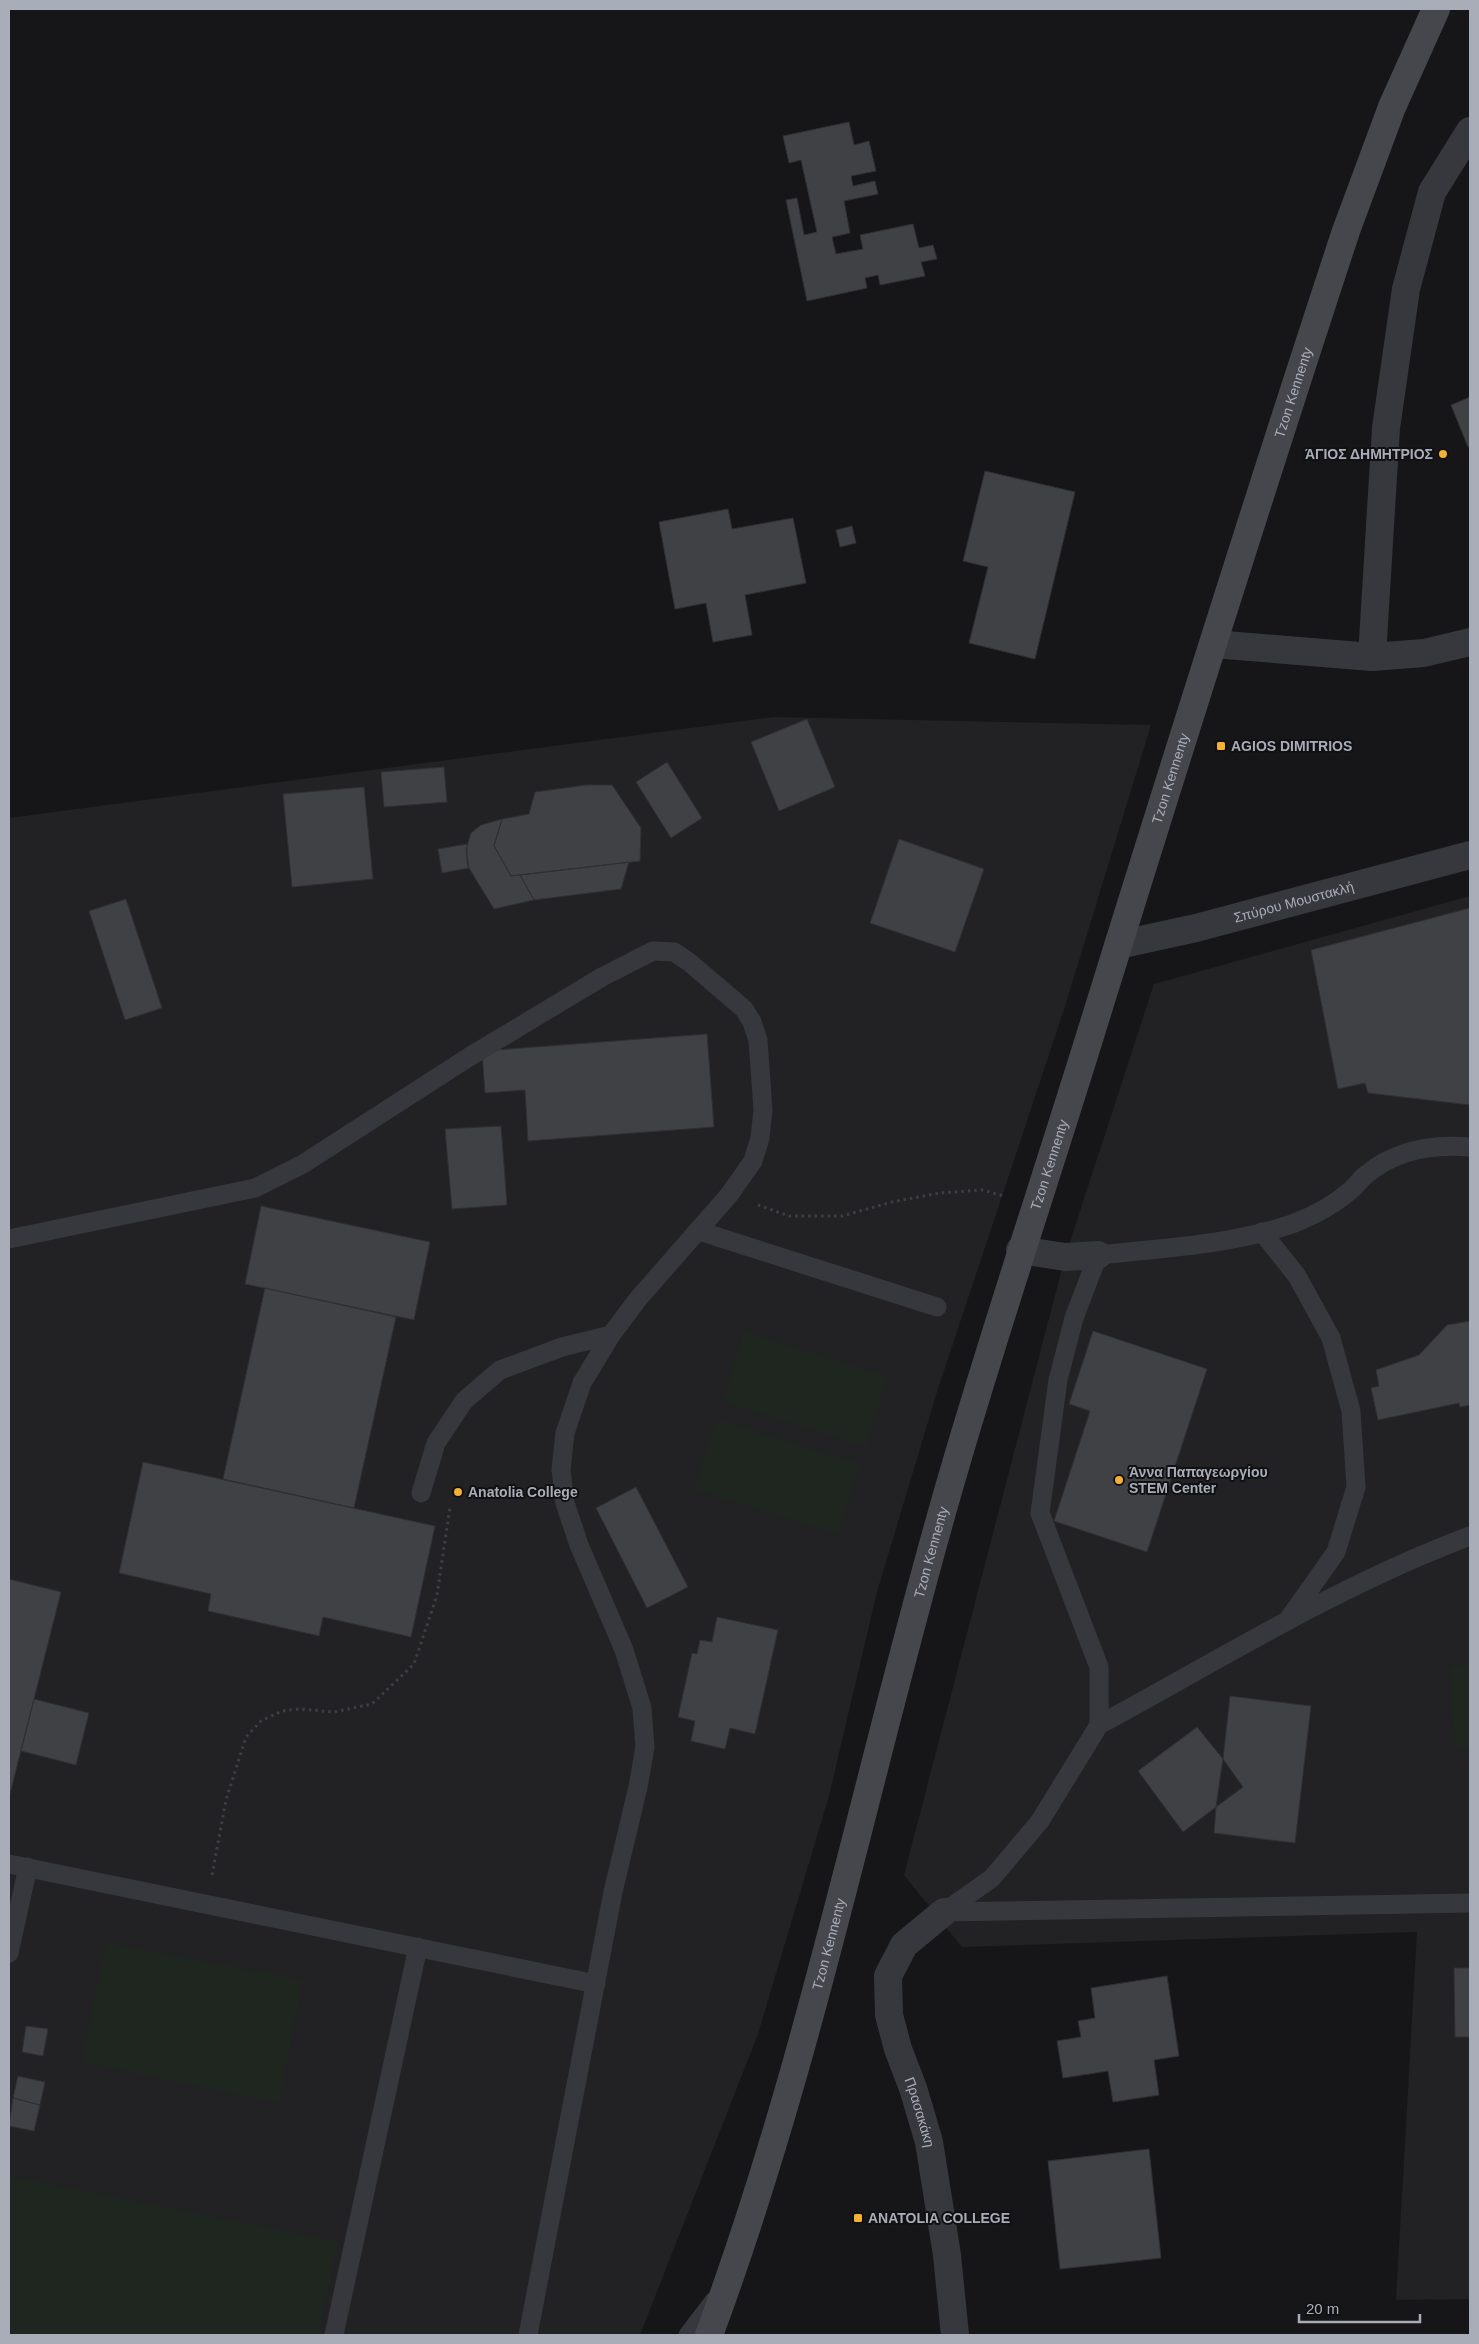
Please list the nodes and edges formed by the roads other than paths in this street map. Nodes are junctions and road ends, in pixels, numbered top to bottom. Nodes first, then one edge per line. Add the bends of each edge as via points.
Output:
1 (1436, 9) edge
2 (1470, 131) edge
3 (1470, 642) edge
4 (1213, 644) junction
5 (1372, 657) junction
6 (1470, 855) edge
7 (1118, 945) junction
8 (1470, 1147) edge
9 (699, 1230) junction
10 (1262, 1232) junction
11 (9, 1240) edge
12 (1020, 1250) junction
13 (1098, 1255) junction
14 (936, 1307) dead end
15 (611, 1335) junction
16 (424, 1485) road end
17 (1470, 1536) edge
18 (1290, 1618) junction
19 (1099, 1725) junction
20 (9, 1864) edge
21 (28, 1867) junction
22 (1470, 1903) edge
23 (944, 1912) junction
24 (418, 1948) junction
25 (9, 1953) edge
26 (596, 1984) junction
27 (729, 2280) junction
28 (334, 2335) edge
29 (528, 2335) edge
30 (688, 2335) edge
31 (709, 2335) edge
32 (955, 2335) edge

1 - 4 main road, Tzon Kennenty via 1389,115 1346,231
2 - 5 street via 1432,192 1406,288 1386,428
3 - 5 street via 1424,652
4 - 5 street
4 - 7 main road, Tzon Kennenty
6 - 7 street, Σπύρου Μουστακλή via 1196,928
7 - 12 main road, Tzon Kennenty
8 - 10 lane via 1419,1149 1396,1156 1366,1174 1333,1204 1308,1218
9 - 11 lane via 753,1161 763,1110 758,1040 748,1016 737,1003 680,956 658,950 639,957 587,987 469,1057 303,1164 255,1188
9 - 14 lane
9 - 15 lane
10 - 13 lane via 1224,1240
10 - 18 lane via 1297,1276 1331,1338 1351,1411 1356,1487 1336,1552
12 - 13 street via 1066,1257
12 - 27 main road, Tzon Kennenty via 948,1489 882,1733 802,2051
13 - 19 lane via 1074,1318 1058,1380 1040,1513 1099,1667
15 - 16 lane via 562,1346 500,1370 464,1401 436,1443
15 - 26 lane via 576,1396 565,1433 561,1470 570,1520 624,1650 645,1728 638,1787 613,1892
17 - 18 lane via 1430,1551
18 - 19 lane
19 - 23 lane via 1040,1821 992,1878
20 - 21 lane
21 - 24 lane
21 - 25 lane
22 - 23 lane
23 - 32 street, Πρασακάκη via 904,1945 888,1976 888,1986 889,2015 929,2142 947,2255
24 - 26 lane
24 - 28 lane
26 - 29 lane
27 - 30 lane
27 - 31 main road, Tzon Kennenty

